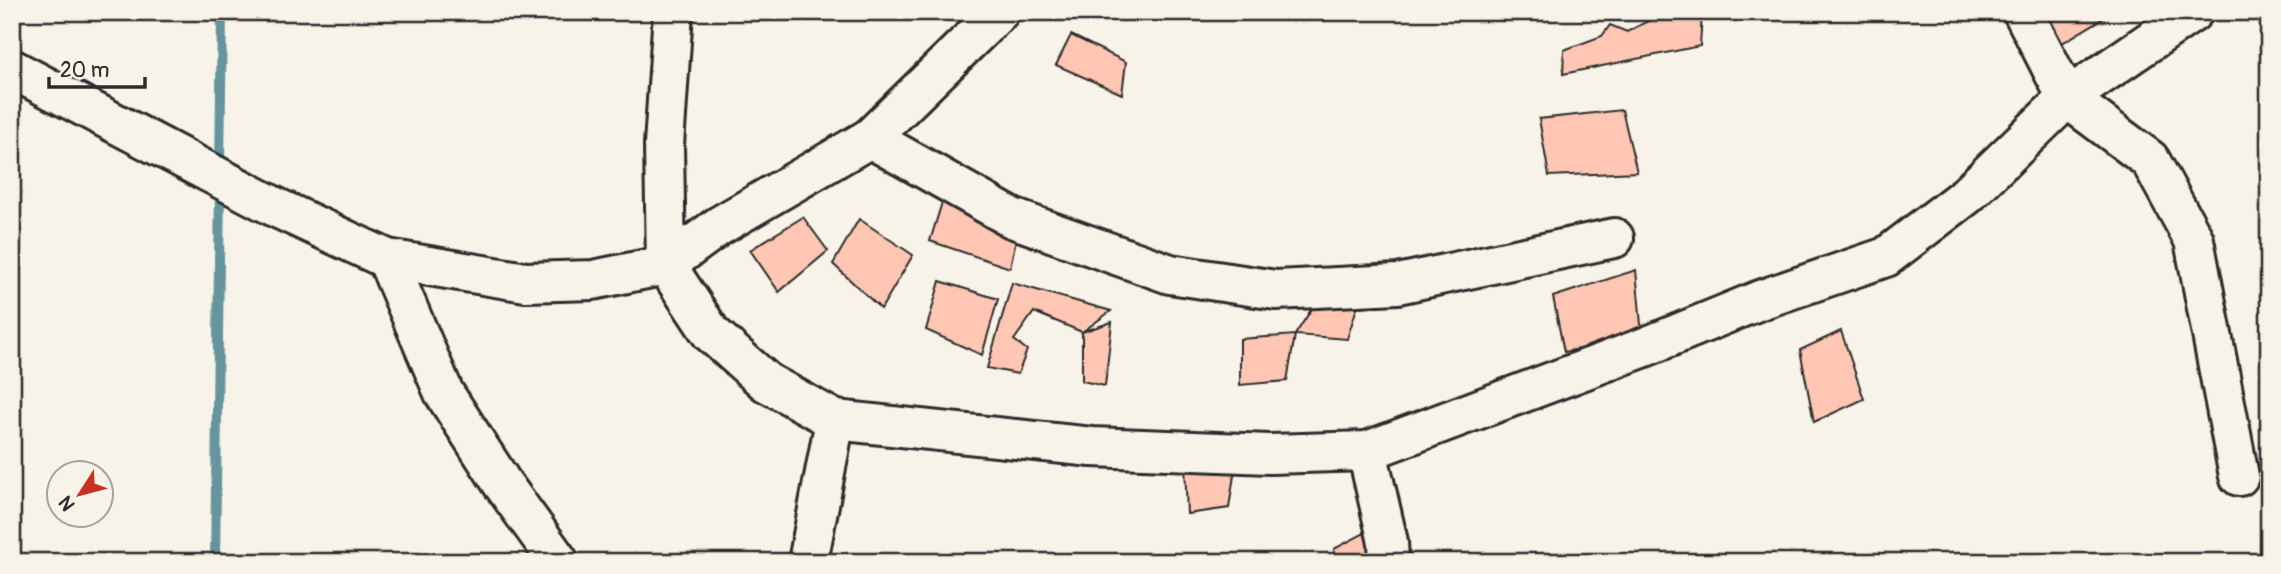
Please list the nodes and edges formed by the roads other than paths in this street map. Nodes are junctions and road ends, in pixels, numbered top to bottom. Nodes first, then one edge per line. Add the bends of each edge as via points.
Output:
1 (673, 12) edge
2 (999, 12) edge
3 (2023, 12) edge
4 (2193, 12) edge
5 (12, 69) edge
6 (2067, 98) junction
7 (870, 138) junction
8 (1614, 238) dead end
9 (387, 259) junction
10 (666, 265) junction
11 (835, 420) junction
12 (1367, 451) junction
13 (2239, 476) dead end
14 (559, 562) edge
15 (808, 562) edge
16 (1389, 562) edge

1 - 10 street via 664,145
2 - 7 street
3 - 6 street
4 - 6 street
5 - 9 street via 277,208
6 - 12 street via 1967,195 1886,257 1760,300
6 - 13 street via 2150,160 2194,240
7 - 8 street via 1012,218 1170,274 1276,290 1398,284
7 - 10 street via 719,226
9 - 10 street via 526,282 593,280
9 - 14 street via 444,393
10 - 11 street via 711,332 766,382
11 - 12 street via 1092,447 1270,454
11 - 15 street
12 - 16 street

